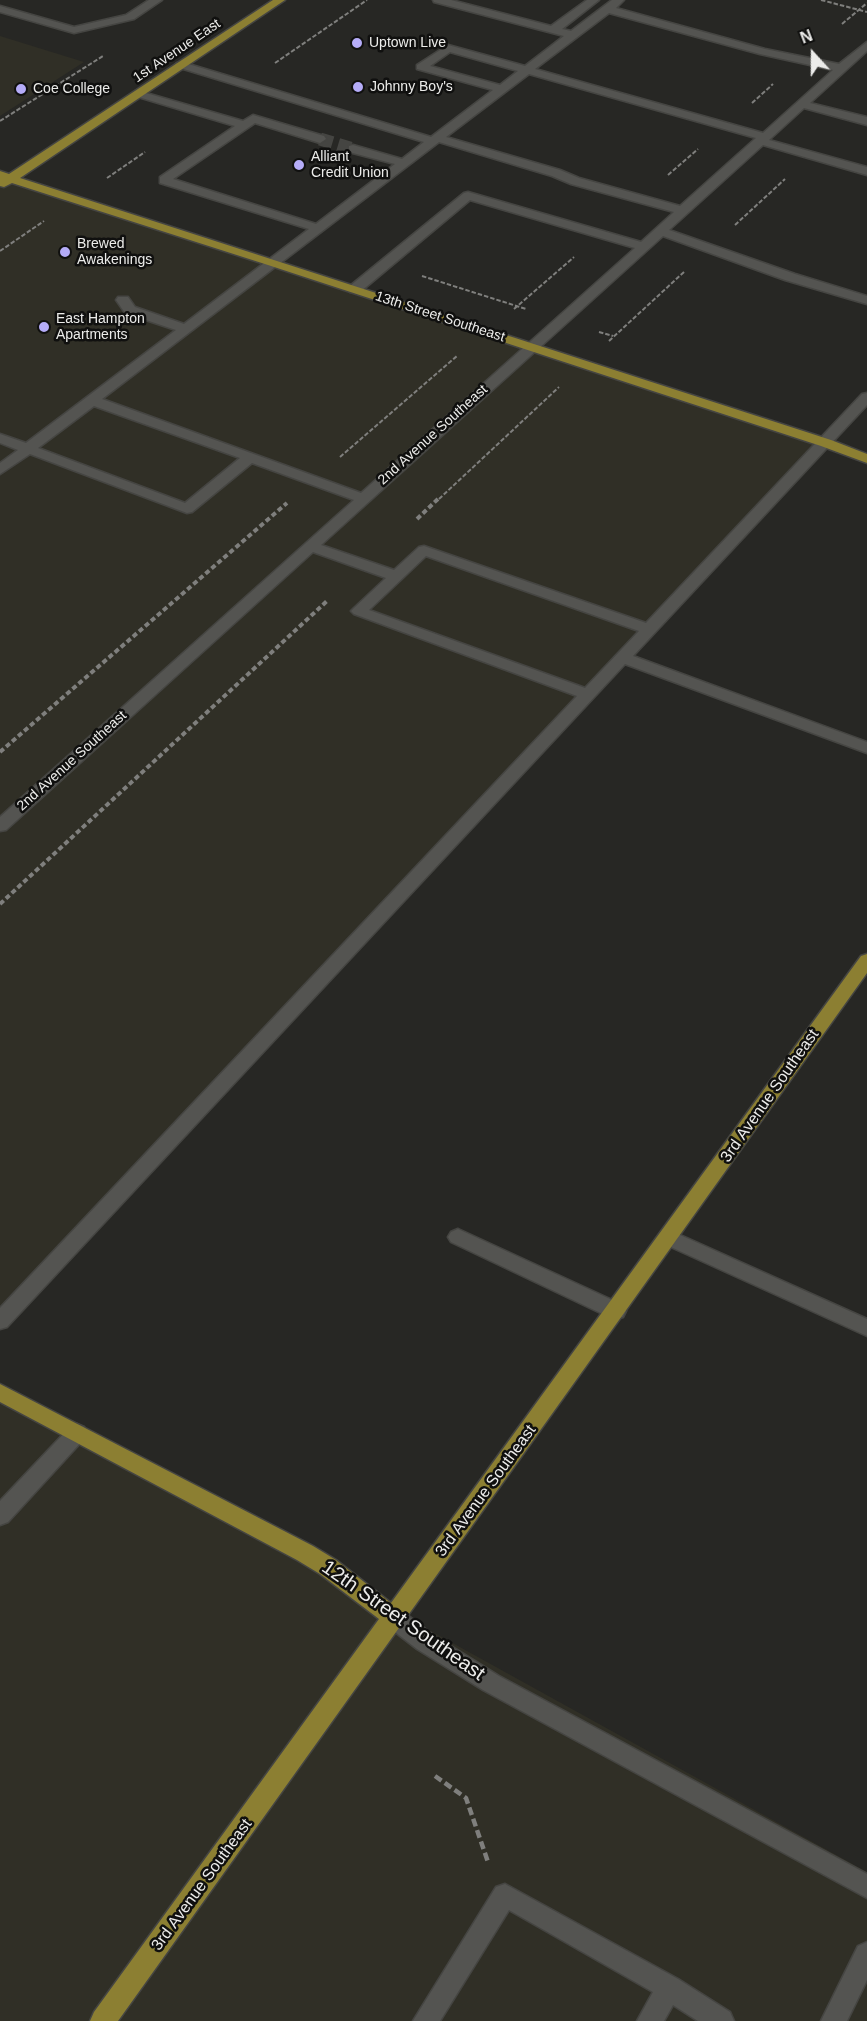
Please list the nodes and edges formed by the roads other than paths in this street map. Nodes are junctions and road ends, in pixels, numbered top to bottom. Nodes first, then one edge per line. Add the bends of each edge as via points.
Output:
1 (157, 0) edge
2 (280, 0) edge
3 (438, 0) edge
4 (594, 0) edge
5 (619, 0) edge
6 (0, 9) edge
7 (607, 9) junction
8 (553, 30) junction
9 (572, 35) junction
10 (867, 45) edge
11 (181, 66) junction
12 (842, 68) junction
13 (527, 70) junction
14 (501, 89) junction
15 (139, 94) junction
16 (802, 104) junction
17 (867, 121) edge
18 (244, 125) junction
19 (320, 139) tunnel mouth
20 (435, 139) junction
21 (762, 139) junction
22 (353, 149) tunnel mouth
23 (403, 163) junction
24 (867, 171) edge
25 (4, 180) edge
26 (683, 211) junction
27 (318, 228) junction
28 (661, 231) junction
29 (643, 246) junction
30 (273, 262) junction
31 (355, 289) junction
32 (123, 300) dead end
33 (867, 300) edge
34 (185, 329) junction
35 (531, 347) junction
36 (867, 397) edge
37 (92, 400) junction
38 (0, 438) edge
39 (826, 443) junction
40 (29, 449) junction
41 (250, 457) junction
42 (867, 459) edge
43 (0, 470) edge
44 (363, 498) junction
45 (311, 546) junction
46 (396, 576) junction
47 (650, 630) junction
48 (624, 658) junction
49 (588, 695) junction
50 (867, 748) edge
51 (0, 826) edge
52 (867, 960) edge
53 (458, 1237) dead end
54 (669, 1238) junction
55 (616, 1311) junction
56 (0, 1321) edge
57 (867, 1328) edge
58 (0, 1392) edge
59 (77, 1433) junction
60 (0, 1516) edge
61 (394, 1618) junction
62 (867, 1887) edge
63 (867, 1954) edge
64 (669, 1988) junction
65 (103, 2021) edge
66 (426, 2021) edge
67 (650, 2021) edge
68 (721, 2021) edge
69 (834, 2021) edge

1 - 6 street via 130,17 74,30
2 - 11 main road, 1st Avenue East
3 - 8 street
4 - 8 street
5 - 7 street
7 - 9 street
7 - 12 street via 764,52
8 - 9 street
9 - 13 street
10 - 12 street, 2nd Avenue Southeast
11 - 15 main road, 1st Avenue East
11 - 20 street
12 - 16 street, 2nd Avenue Southeast
13 - 14 street
13 - 14 street via 448,48 420,67
13 - 21 street
14 - 20 street
15 - 18 street
15 - 25 main road, 1st Avenue East
16 - 17 street
16 - 21 street, 2nd Avenue Southeast
18 - 19 street via 253,119
18 - 27 street via 164,180
20 - 23 street
20 - 26 street
21 - 24 street
21 - 26 street, 2nd Avenue Southeast
22 - 23 street
23 - 27 street
25 - 30 main road, 13th Street Southeast
26 - 28 street, 2nd Avenue Southeast
27 - 30 street
28 - 29 street, 2nd Avenue Southeast
28 - 33 street
29 - 31 street via 468,196
29 - 35 street, 2nd Avenue Southeast
30 - 31 main road, 13th Street Southeast
30 - 34 street
31 - 35 main road, 13th Street Southeast
32 - 34 street via 130,310
34 - 37 street
35 - 39 main road, 13th Street Southeast
35 - 44 street, 2nd Avenue Southeast
36 - 39 street
37 - 40 street
37 - 41 street
38 - 40 street
39 - 42 main road, 13th Street Southeast
39 - 47 street
40 - 41 street via 187,509
40 - 43 street
41 - 44 street
44 - 45 street, 2nd Avenue Southeast
45 - 46 street
45 - 51 street, 2nd Avenue Southeast
46 - 47 street via 424,550
46 - 49 street via 359,611
47 - 48 street
48 - 49 street
48 - 50 street
49 - 56 street
52 - 54 main road, 3rd Avenue Southeast
53 - 55 street
54 - 55 main road, 3rd Avenue Southeast
54 - 57 street
55 - 61 main road, 3rd Avenue Southeast
58 - 59 main road, 12th Street Southeast
59 - 60 street
59 - 61 main road, 12th Street Southeast via 305,1553
61 - 62 street, 12th Street Southeast via 491,1683
61 - 65 main road, 3rd Avenue Southeast
63 - 69 street
64 - 66 street via 505,1895
64 - 67 street
64 - 68 street

